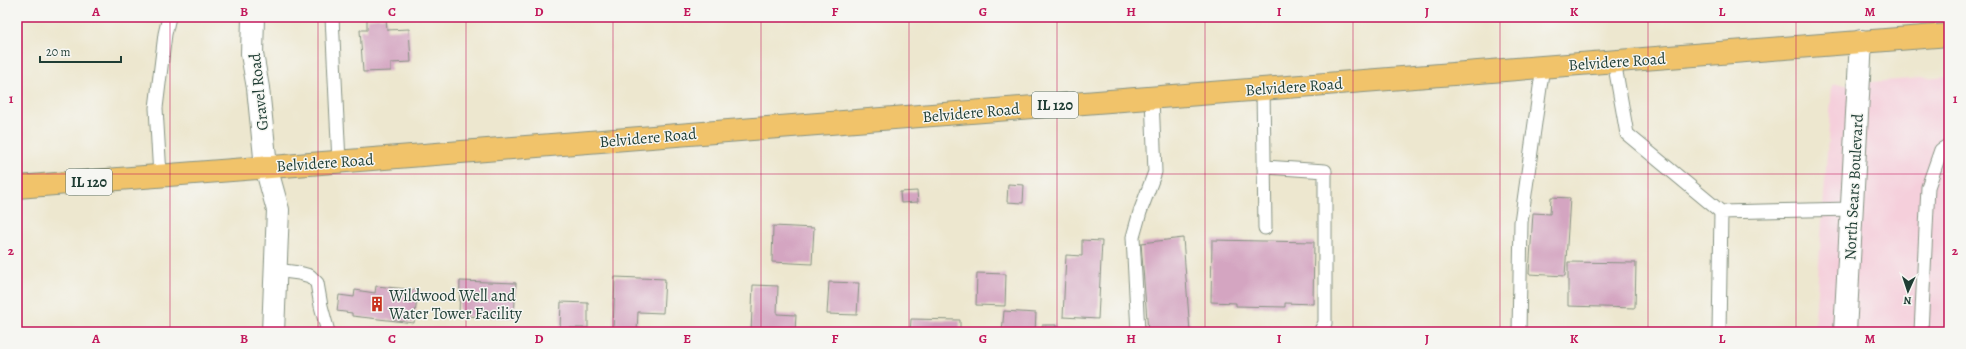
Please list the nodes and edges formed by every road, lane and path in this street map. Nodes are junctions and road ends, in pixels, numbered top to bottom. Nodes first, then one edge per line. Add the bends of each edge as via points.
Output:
1 (169, 17) edge
2 (253, 17) edge
3 (332, 17) edge
4 (1949, 35) edge
5 (1862, 41) junction
6 (1614, 61) junction
7 (1543, 66) junction
8 (1264, 89) junction
9 (1152, 98) junction
10 (1949, 145) edge
11 (339, 162) junction
12 (266, 167) junction
13 (1264, 167) junction
14 (160, 176) junction
15 (17, 187) edge
16 (1852, 209) junction
17 (1721, 212) junction
18 (1265, 228) dead end
19 (276, 270) junction
20 (273, 332) edge
21 (328, 332) edge
22 (1138, 332) edge
23 (1320, 332) edge
24 (1519, 332) edge
25 (1719, 332) edge
26 (1845, 332) edge
27 (1922, 332) edge

1 - 14 lane via 156,108
2 - 12 street, Gravel Road via 252,54
3 - 11 lane
4 - 5 main road, Belvidere Road / IL 120
5 - 6 main road, Belvidere Road / IL 120
5 - 16 street, North Sears Boulevard
6 - 7 main road, Belvidere Road / IL 120
6 - 17 lane via 1627,134
7 - 8 main road, Belvidere Road / IL 120
7 - 24 lane via 1521,222
8 - 9 main road, Belvidere Road / IL 120
8 - 13 lane
9 - 11 main road, Belvidere Road / IL 120
9 - 22 lane via 1155,172 1133,236
10 - 27 lane via 1941,150 1928,187
11 - 12 main road, Belvidere Road / IL 120
12 - 14 main road, Belvidere Road / IL 120
12 - 19 street, Gravel Road via 278,210
13 - 18 lane
13 - 23 lane via 1325,171 1325,323
14 - 15 main road, Belvidere Road / IL 120
16 - 17 lane
16 - 26 street, North Sears Boulevard
17 - 25 lane
19 - 20 street, Gravel Road
19 - 21 lane via 310,276 317,283

